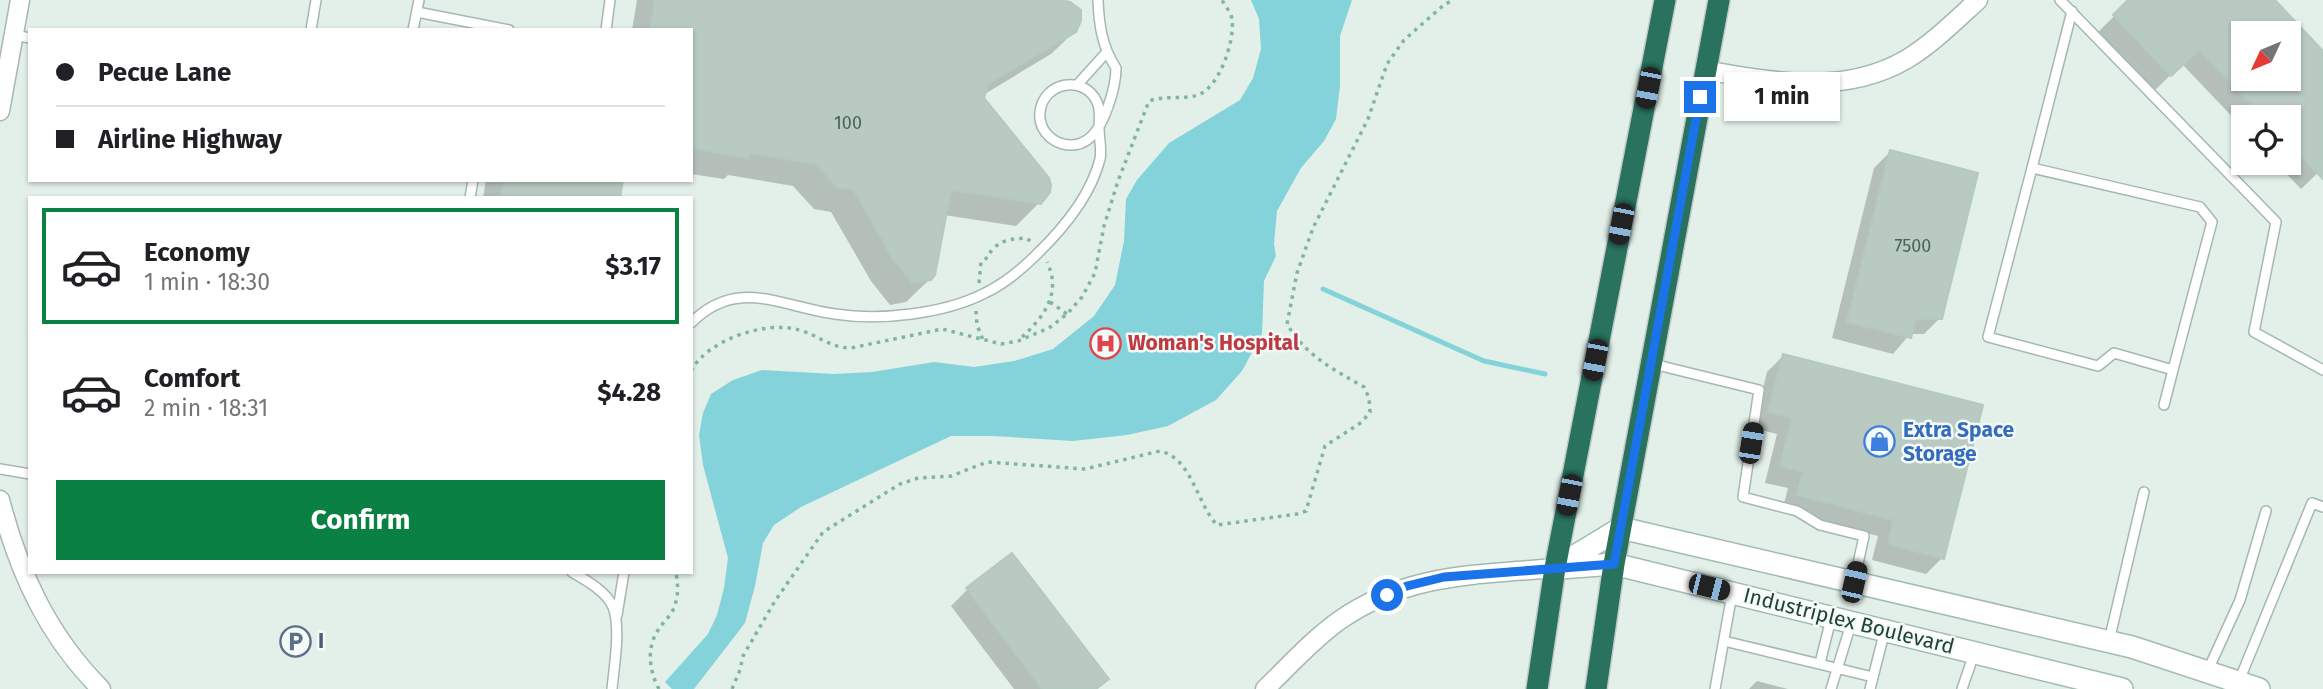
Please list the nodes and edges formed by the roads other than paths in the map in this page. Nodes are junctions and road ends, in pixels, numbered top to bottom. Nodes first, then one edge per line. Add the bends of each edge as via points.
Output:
1 (20, 0) edge
2 (316, 0) edge
3 (419, 0) edge
4 (610, 0) edge
5 (1098, 0) edge
6 (1665, 0) edge
7 (1719, 0) edge
8 (1978, 0) edge
9 (2068, 5) edge
10 (417, 12) junction
11 (311, 28) edge
12 (414, 28) edge
13 (499, 28) edge
14 (606, 28) edge
15 (22, 37) edge
16 (1106, 53) junction
17 (1705, 70) junction
18 (1077, 85) junction
19 (0, 111) edge
20 (1099, 124) junction
21 (2032, 169) junction
22 (693, 321) edge
23 (1651, 363) junction
24 (2173, 370) junction
25 (2323, 370) edge
26 (2164, 405) dead end
27 (0, 469) edge
28 (28, 474) edge
29 (2144, 492) dead end
30 (0, 500) edge
31 (2323, 507) edge
32 (2266, 512) dead end
33 (1621, 527) junction
34 (1614, 564) junction
35 (1555, 568) junction
36 (575, 574) edge
37 (624, 574) edge
38 (1854, 582) junction
39 (1733, 593) junction
40 (1841, 620) junction
41 (615, 624) junction
42 (1885, 631) junction
43 (1724, 641) junction
44 (2109, 641) junction
45 (1974, 652) junction
46 (1820, 663) junction
47 (1838, 667) junction
48 (2207, 672) junction
49 (1873, 677) junction
50 (2238, 682) junction
51 (101, 689) edge
52 (612, 689) edge
53 (1265, 689) edge
54 (1537, 689) edge
55 (1596, 689) edge
56 (1715, 689) edge
57 (1831, 689) edge
58 (1870, 689) edge
59 (1962, 689) edge
60 (2122, 689) edge
61 (2259, 689) edge

1 - 15 street
2 - 11 lane
3 - 10 lane
4 - 14 lane
5 - 16 lane
6 - 35 highway
7 - 17 highway
8 - 17 street via 1918,52 1855,79 1793,83
9 - 21 lane
9 - 25 lane via 2276,222 2254,332
10 - 12 lane
10 - 13 lane
15 - 19 street
16 - 18 lane
16 - 20 lane via 1116,68 1116,80
17 - 23 highway
18 - 20 lane via 1093,95 1101,114
18 - 20 lane via 1058,87 1043,100 1043,128 1048,136 1067,145 1087,141
20 - 22 lane via 1100,158 1088,188 1062,227 1012,276 986,293 946,307 870,317 748,296 721,303
21 - 24 lane via 2200,207 2211,222
21 - 24 lane via 1989,337 2098,366 2114,353
23 - 33 highway
23 - 38 lane via 1759,390 1743,497 1864,536
24 - 26 lane
27 - 28 lane
29 - 44 lane
30 - 51 street via 36,603 65,649
31 - 50 lane via 2312,503
32 - 48 lane via 2240,600
33 - 34 highway
33 - 35 street
33 - 38 street, Industriplex Boulevard
34 - 35 street, Industriplex Boulevard
34 - 39 street, Industriplex Boulevard
34 - 55 highway
35 - 53 street via 1444,577 1397,590 1338,621
35 - 54 highway
36 - 41 lane via 599,590 613,607
37 - 41 lane
38 - 44 street, Industriplex Boulevard
39 - 40 street, Industriplex Boulevard
39 - 43 lane
40 - 42 street, Industriplex Boulevard
40 - 46 lane
40 - 47 lane
41 - 52 lane
42 - 45 street, Industriplex Boulevard
42 - 49 lane
43 - 46 lane
43 - 56 lane
44 - 48 street, Industriplex Boulevard
45 - 59 lane
45 - 60 street, Industriplex Boulevard
46 - 47 lane
47 - 49 lane
47 - 57 lane
48 - 50 street, Industriplex Boulevard
49 - 58 lane
50 - 61 street, Industriplex Boulevard

